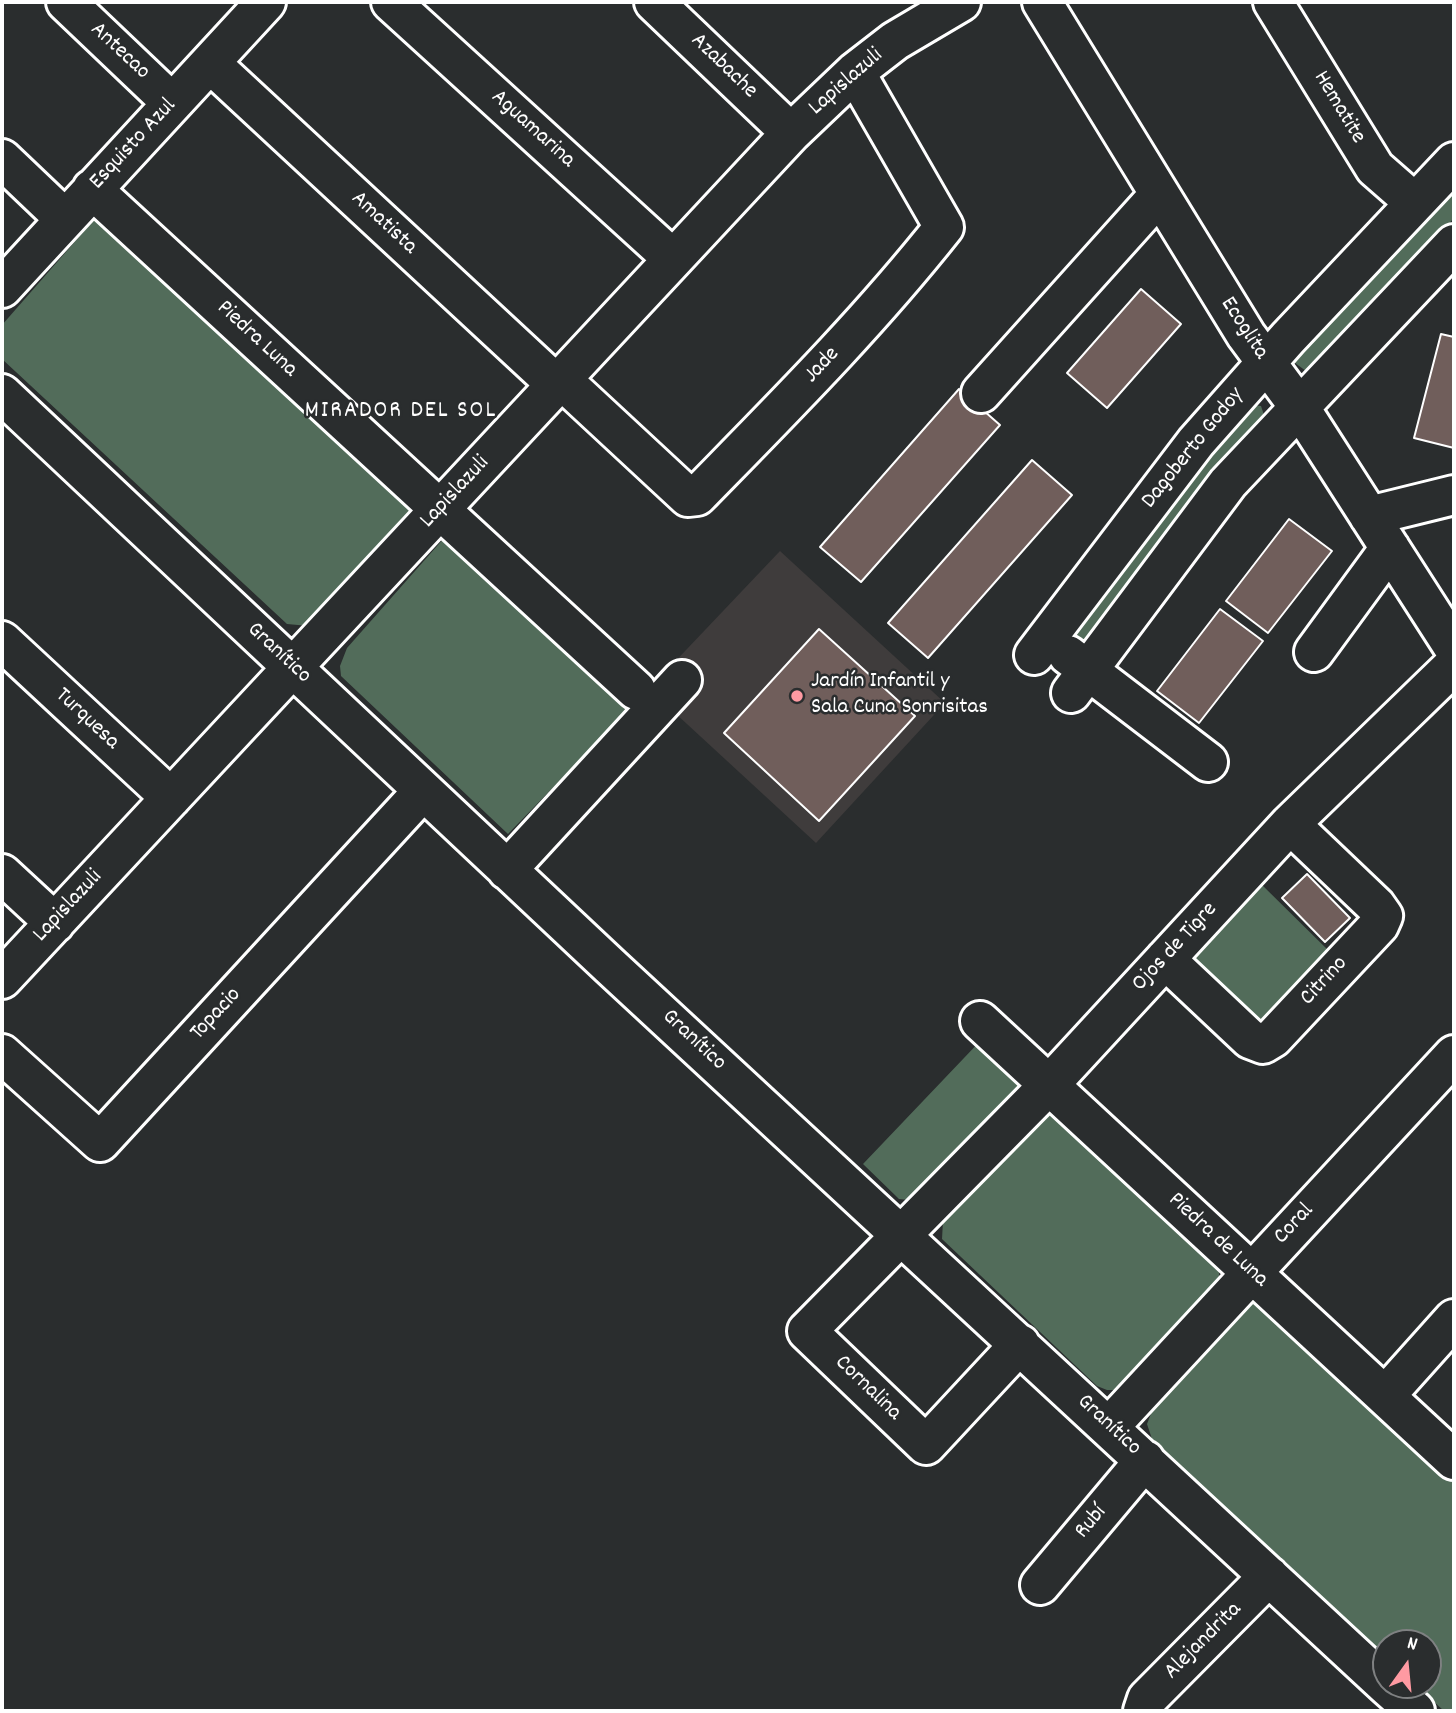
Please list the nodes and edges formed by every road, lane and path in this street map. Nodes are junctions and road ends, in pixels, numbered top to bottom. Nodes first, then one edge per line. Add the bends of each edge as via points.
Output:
1 (66, 2) edge
2 (266, 2) edge
3 (391, 2) edge
4 (654, 2) edge
5 (961, 2) edge
6 (1042, 2) edge
7 (1273, 2) edge
8 (911, 13) edge
9 (210, 63) junction
10 (855, 72) junction
11 (172, 103) junction
12 (791, 133) junction
13 (2, 159) edge
14 (1454, 162) edge
15 (92, 189) junction
16 (1159, 195) junction
17 (1415, 203) junction
18 (65, 219) junction
19 (1454, 244) edge
20 (673, 259) junction
21 (2, 288) edge
22 (1265, 363) junction
23 (559, 382) junction
24 (981, 393) dead end
25 (2, 394) edge
26 (1300, 408) junction
27 (1454, 495) edge
28 (440, 510) junction
29 (1369, 516) junction
30 (1390, 548) junction
31 (2, 641) edge
32 (1452, 644) edge
33 (1314, 652) dead end
34 (293, 668) junction
35 (682, 680) dead end
36 (1080, 682) junction
37 (636, 690) dead end
38 (1208, 762) dead end
39 (423, 791) junction
40 (171, 798) junction
41 (1290, 824) junction
42 (507, 870) junction
43 (2, 874) edge
44 (55, 923) junction
45 (1165, 959) junction
46 (2, 979) edge
47 (980, 1021) dead end
48 (2, 1054) edge
49 (1454, 1055) edge
50 (1049, 1085) junction
51 (901, 1234) junction
52 (1251, 1272) junction
53 (1454, 1319) edge
54 (1020, 1344) junction
55 (1385, 1396) junction
56 (1109, 1427) junction
57 (1145, 1460) junction
58 (1454, 1460) edge
59 (1269, 1576) junction
60 (1040, 1585) dead end
61 (1372, 1672) edge
62 (1402, 1699) edge
63 (1143, 1711) edge
64 (1415, 1711) edge

1 - 11 street, Antecao
2 - 9 street, Esquisto Azul
3 - 20 street, Aguamarina
4 - 12 street, Azabache
5 - 8 street, Lapislazuli
6 - 16 street, Ecoglita
7 - 17 street, Hematite via 1375,168
8 - 10 street, Lapislazuli via 895,41
9 - 11 street, Esquisto Azul
9 - 23 street, Amatista
10 - 12 street, Lapislazuli
10 - 23 street, Jade via 944,227 827,364 696,496 688,497
11 - 15 street, Esquisto Azul
12 - 20 street, Lapislazuli
13 - 18 street
14 - 17 street, Dagoberto Godoy
15 - 18 street, Esquisto Azul
15 - 28 street, Piedra Luna
16 - 22 street, Ecoglita
16 - 24 street
17 - 22 street, Dagoberto Godoy
18 - 21 street, Esquisto Azul
19 - 26 street, Dagoberto Godoy
20 - 23 street, Lapislazuli
22 - 26 street, Ecoglita
22 - 36 street, Dagoberto Godoy via 1189,450 1040,647
23 - 28 street, Lapislazuli
25 - 34 street, Granítico
26 - 29 street, Ecoglita
26 - 36 street, Dagoberto Godoy via 1222,489
27 - 29 street
28 - 34 street, Lapislazuli
28 - 37 street, Piedra Luna
29 - 30 street, Ecoglita
30 - 32 street, Ecoglita
30 - 33 street
31 - 40 street, Turquesa
32 - 41 street, Ojos de Tigre
34 - 39 street, Granítico
34 - 40 street, Lapislazuli
35 - 42 street
36 - 38 street
39 - 42 street, Granítico
39 - 48 street, Topacio via 100,1142
40 - 44 street, Lapislazuli
41 - 45 street, Ojos de Tigre
41 - 45 street, Citrino via 1376,906 1383,916 1379,925 1263,1044 1250,1039
42 - 51 street, Granítico
43 - 44 street
44 - 46 street, Lapislazuli
45 - 50 street, Ojos de Tigre
47 - 50 street, Piedra de Luna
49 - 52 street, Coral
50 - 51 street, Ojos de Tigre
50 - 52 street, Piedra de Luna
51 - 54 street, Granítico
51 - 54 street, Cornalina via 807,1331 926,1445
52 - 55 street, Piedra de Luna
52 - 56 street, Coral
53 - 55 street
54 - 56 street, Granítico
55 - 58 street, Piedra de Luna
56 - 57 street, Granítico
57 - 59 street, Granítico
57 - 60 street, Rubí
59 - 61 street, Granítico
59 - 63 street, Alejandrita via 1147,1699
62 - 64 street, Granítico

